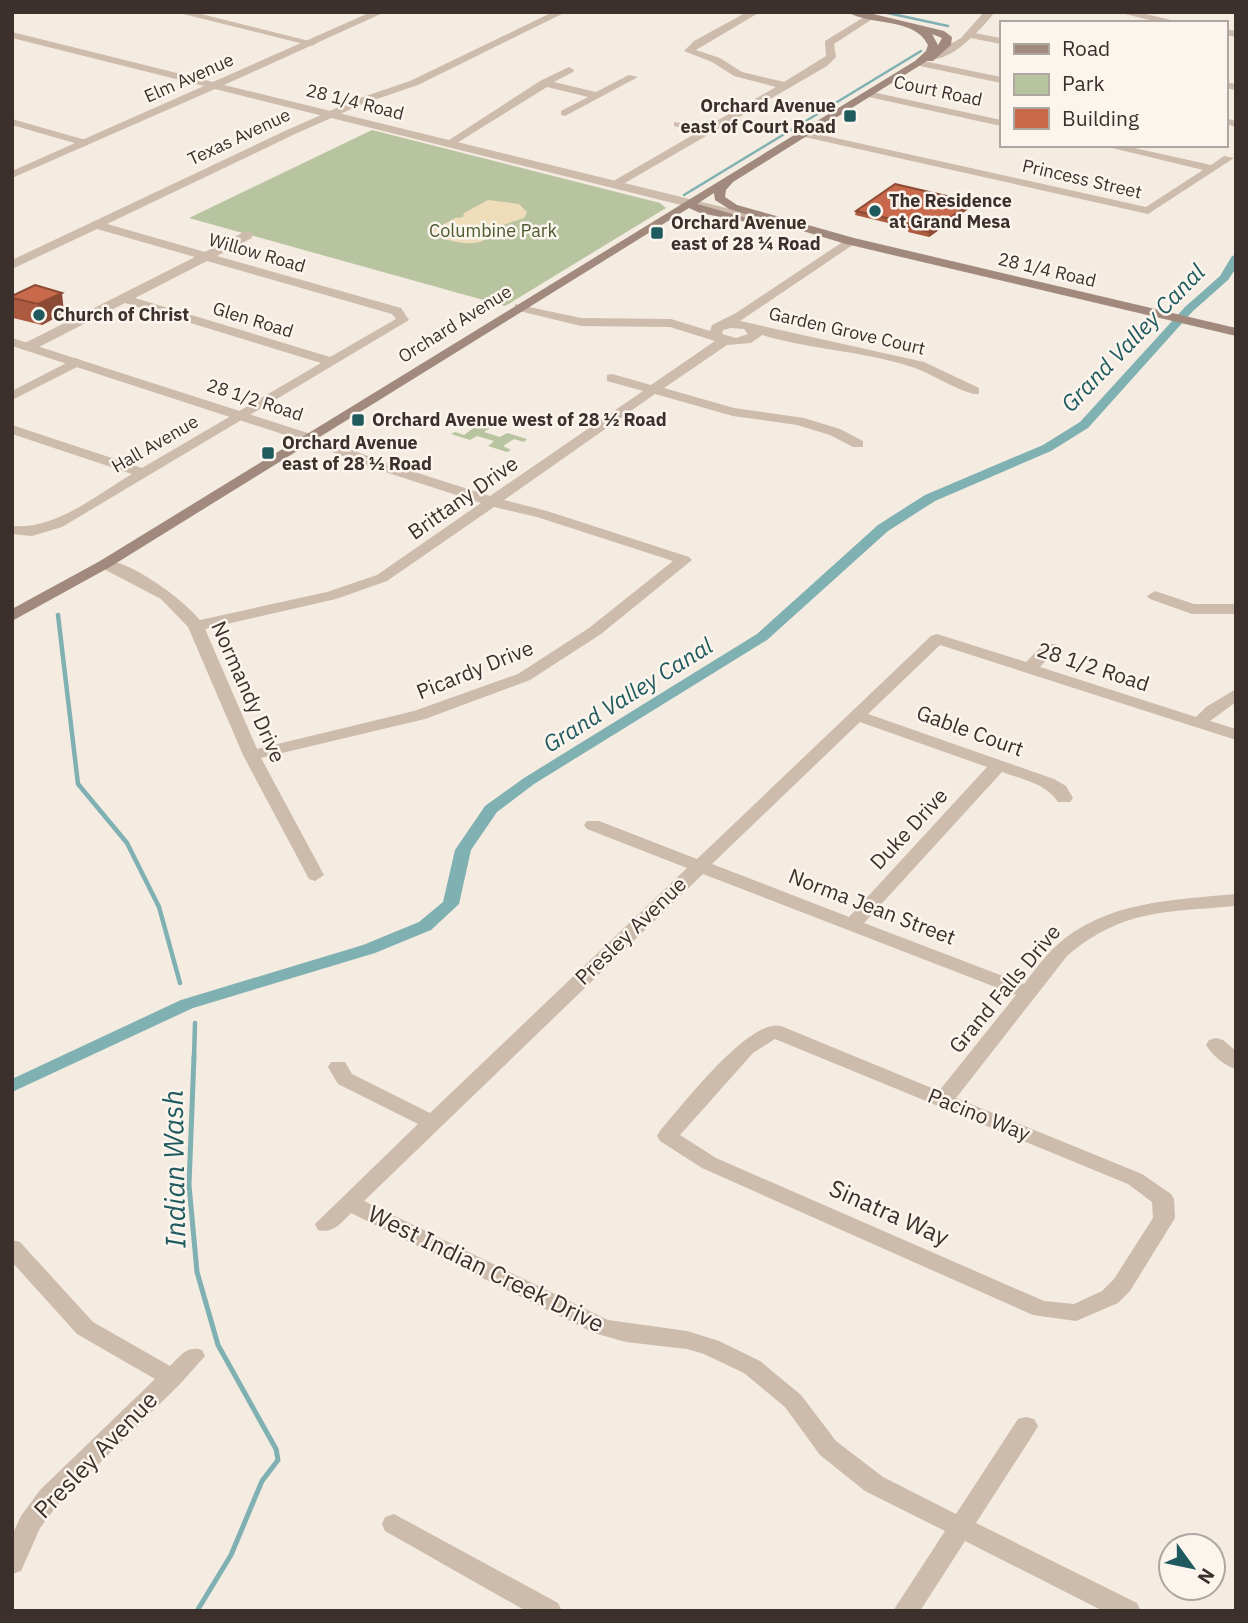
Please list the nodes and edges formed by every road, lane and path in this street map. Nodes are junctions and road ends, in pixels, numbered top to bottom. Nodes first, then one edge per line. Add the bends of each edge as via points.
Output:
1 (180, 12) edge
2 (380, 12) edge
3 (561, 12) edge
4 (755, 12) edge
5 (852, 12) edge
6 (990, 12) edge
7 (1122, 12) edge
8 (872, 16) junction
9 (1168, 21) edge
10 (913, 25) junction
11 (12, 35) edge
12 (969, 35) junction
13 (947, 37) junction
14 (1000, 41) edge
15 (312, 43) junction
16 (933, 44) junction
17 (935, 57) junction
18 (919, 63) junction
19 (569, 70) dead end
20 (633, 77) dead end
21 (1000, 80) edge
22 (544, 83) junction
23 (217, 85) junction
24 (786, 86) junction
25 (868, 94) junction
26 (598, 96) junction
27 (565, 113) dead end
28 (331, 114) junction
29 (12, 122) edge
30 (1000, 123) edge
31 (678, 124) dead end
32 (708, 131) junction
33 (804, 134) junction
34 (85, 143) junction
35 (448, 144) junction
36 (1114, 147) edge
37 (1228, 158) dead end
38 (1211, 168) junction
39 (12, 175) edge
40 (729, 179) junction
41 (614, 185) junction
42 (688, 204) junction
43 (96, 225) junction
44 (816, 232) junction
45 (248, 235) dead end
46 (850, 241) junction
47 (206, 256) junction
48 (12, 265) edge
49 (123, 298) junction
50 (519, 307) junction
51 (403, 320) joint
52 (1236, 332) edge
53 (720, 335) junction
54 (12, 342) edge
55 (28, 347) junction
56 (76, 362) junction
57 (332, 362) junction
58 (612, 378) dead end
59 (654, 390) junction
60 (974, 391) dead end
61 (12, 396) edge
62 (241, 416) junction
63 (12, 429) edge
64 (309, 438) junction
65 (858, 444) dead end
66 (143, 474) junction
67 (493, 502) junction
68 (12, 530) edge
69 (684, 560) joint
70 (105, 564) junction
71 (1155, 596) dead end
72 (1236, 609) edge
73 (12, 617) edge
74 (196, 625) junction
75 (937, 639) joint
76 (1050, 647) dead end
77 (1029, 669) junction
78 (1236, 694) edge
79 (856, 715) junction
80 (1199, 723) junction
81 (1236, 735) edge
82 (251, 755) junction
83 (999, 765) junction
84 (1064, 798) dead end
85 (593, 825) dead end
86 (701, 864) junction
87 (315, 875) dead end
88 (1236, 900) edge
89 (853, 924) junction
90 (1027, 992) junction
91 (1216, 1045) dead end
92 (1236, 1062) edge
93 (338, 1067) dead end
94 (943, 1100) junction
95 (432, 1122) junction
96 (667, 1136) joint
97 (348, 1202) junction
98 (326, 1224) dead end
99 (12, 1248) edge
100 (1096, 1304) joint
101 (194, 1356) dead end
102 (172, 1378) junction
103 (1026, 1426) dead end
104 (394, 1524) dead end
105 (961, 1527) junction
106 (12, 1564) edge
107 (549, 1611) edge
108 (906, 1611) edge
109 (1128, 1611) edge

1 - 15 street
2 - 15 street, Elm Avenue
3 - 28 street, Texas Avenue via 414,83
4 - 24 street via 689,51 716,60 738,75
5 - 8 main road
6 - 12 street, Orchard Avenue
7 - 9 street
8 - 10 main road
8 - 24 street via 828,43 829,60
10 - 13 main road
10 - 16 main road
11 - 23 street, 28 1/4 Road
12 - 13 street
12 - 14 street
12 - 17 street, Orchard Avenue
13 - 16 street, Orchard Avenue
13 - 17 main road
15 - 23 street, Elm Avenue
16 - 18 main road, Orchard Avenue via 932,52
17 - 18 main road, Orchard Avenue
18 - 21 street
18 - 25 main road, Orchard Avenue
19 - 22 street
20 - 26 street
22 - 26 street
22 - 35 street
23 - 28 street, 28 1/4 Road
23 - 34 street, Elm Avenue
24 - 32 street
25 - 30 street, Court Road
25 - 33 main road, Orchard Avenue
26 - 27 street
28 - 35 street, 28 1/4 Road
28 - 43 street, Texas Avenue
29 - 34 street
31 - 32 street
32 - 41 street
33 - 38 street, Princess Street via 1148,211
33 - 40 main road, Orchard Avenue
34 - 39 street, Elm Avenue
35 - 41 street, 28 1/4 Road
36 - 38 street
37 - 38 street
40 - 42 main road, Orchard Avenue
40 - 44 main road via 719,194 726,204
41 - 42 street, 28 1/4 Road
42 - 44 street, 28 1/4 Road
42 - 46 main road, 28 1/4 Road
42 - 50 main road, Orchard Avenue
43 - 47 street, Willow Road
43 - 48 street, Texas Avenue
44 - 46 main road, 28 1/4 Road
45 - 47 street
46 - 52 main road, 28 1/4 Road
46 - 53 street, Brittany Drive via 740,316
47 - 49 street
47 - 51 street, Willow Road via 397,311
49 - 55 street
49 - 57 street, Glen Road
50 - 53 street via 581,322 645,320
50 - 64 main road, Orchard Avenue
51 - 57 street, Hall Avenue
53 - 59 street, Brittany Drive
53 - 60 street, Garden Grove Court via 736,324 812,345 863,350 933,368
54 - 55 street, 28 1/2 Road
55 - 56 street, 28 1/2 Road
56 - 61 street
56 - 62 street, 28 1/2 Road
57 - 62 street, Hall Avenue
58 - 59 street
59 - 65 street via 733,412 799,421
59 - 67 street, Brittany Drive
62 - 64 street, 28 1/2 Road
62 - 66 street, Hall Avenue
63 - 66 street
64 - 67 street, 28 1/2 Road
64 - 70 main road, Orchard Avenue
66 - 68 street, Hall Avenue via 57,524 32,532
67 - 69 street, 28 1/2 Road
67 - 74 street, Brittany Drive via 368,585
69 - 82 street, Picardy Drive via 577,645 524,677 419,715
70 - 73 main road, Orchard Avenue
70 - 74 street, Normandy Drive via 166,593
71 - 72 street via 1192,609
74 - 82 street, Normandy Drive
75 - 77 street, 28 1/2 Road
75 - 79 street, Presley Avenue
76 - 77 street
77 - 80 street, 28 1/2 Road
78 - 80 street
79 - 83 street, Gable Court
79 - 86 street, Presley Avenue
80 - 81 street, 28 1/2 Road
82 - 87 street, Normandy Drive
83 - 84 street, Gable Court via 1048,783
83 - 89 street, Duke Drive
85 - 86 street, Norma Jean Street
86 - 89 street, Norma Jean Street
86 - 95 street, Presley Avenue
88 - 90 street, Grand Falls Drive via 1144,910 1093,926 1060,952
89 - 90 street, Norma Jean Street
90 - 94 street, Grand Falls Drive
91 - 92 street
93 - 95 street via 345,1079
94 - 96 street, Pacino Way via 774,1031 746,1048
94 - 100 street, Pacino Way via 1135,1179 1163,1199 1164,1218 1122,1285
95 - 97 street, Presley Avenue
96 - 100 street, Sinatra Way via 709,1163 1041,1309 1076,1313
97 - 98 street, Presley Avenue
97 - 105 street, West Indian Creek Drive via 602,1327 687,1340 752,1367 793,1401 828,1448 874,1484
99 - 102 street via 85,1328
101 - 102 street, Presley Avenue
102 - 106 street, Presley Avenue via 49,1497 30,1523
103 - 105 street
104 - 107 street
105 - 108 street
105 - 109 street, West Indian Creek Drive

